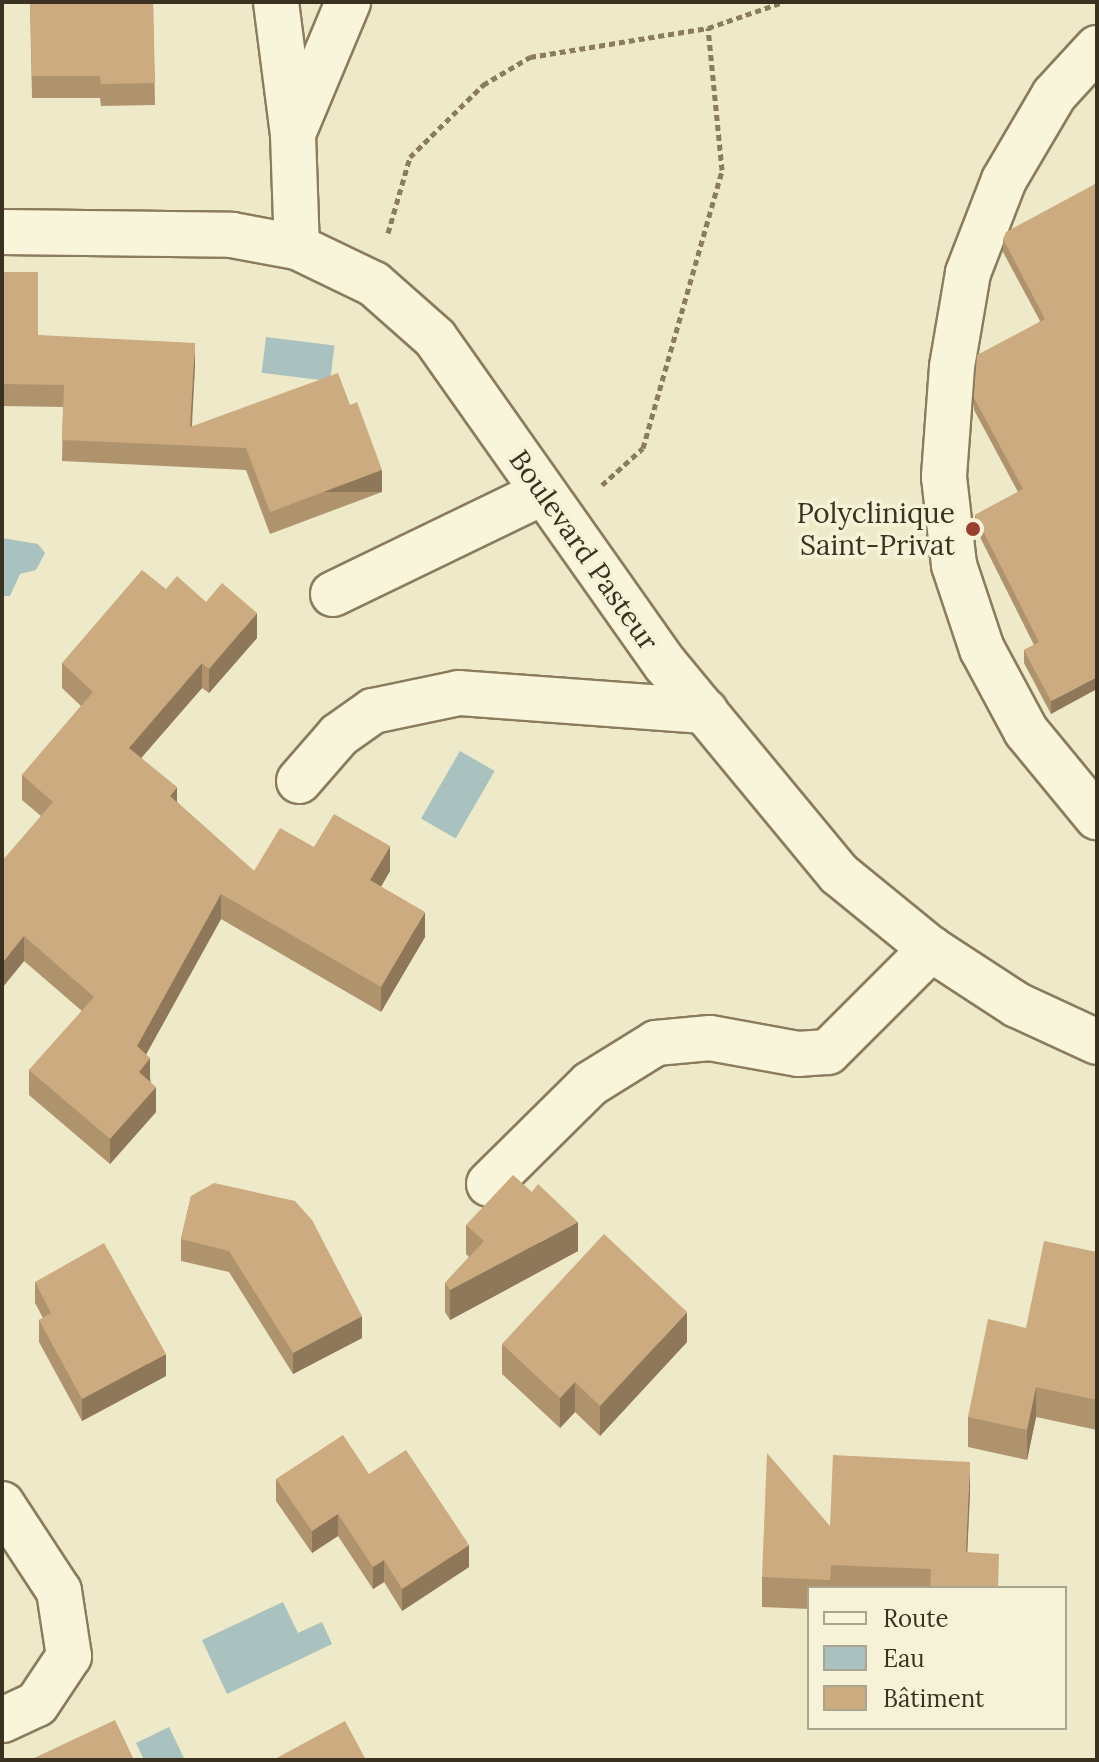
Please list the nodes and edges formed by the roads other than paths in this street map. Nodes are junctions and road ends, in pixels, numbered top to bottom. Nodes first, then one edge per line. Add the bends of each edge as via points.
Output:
1 (276, 2) edge
2 (348, 2) edge
3 (1097, 48) edge
4 (293, 135) junction
5 (2, 232) edge
6 (297, 247) junction
7 (548, 501) junction
8 (333, 594) dead end
9 (705, 711) junction
10 (299, 781) dead end
11 (1097, 817) edge
12 (931, 949) junction
13 (1097, 1042) edge
14 (489, 1184) dead end
15 (2, 1504) edge
16 (2, 1720) edge

1 - 4 street
2 - 4 street
3 - 11 street via 1054,95 1004,180 968,273 952,367 944,477 954,565 982,649 1026,731
4 - 6 street
5 - 6 street, Boulevard Pasteur via 232,235
6 - 7 street, Boulevard Pasteur via 374,284 435,338
7 - 8 street
7 - 9 street, Boulevard Pasteur
9 - 10 street via 459,693 373,711 339,735
9 - 12 street, Boulevard Pasteur via 839,874
12 - 13 street, Boulevard Pasteur via 1017,1005
12 - 14 street via 828,1052 798,1054 710,1038 656,1043 590,1084
15 - 16 street via 59,1591 69,1656 37,1704

